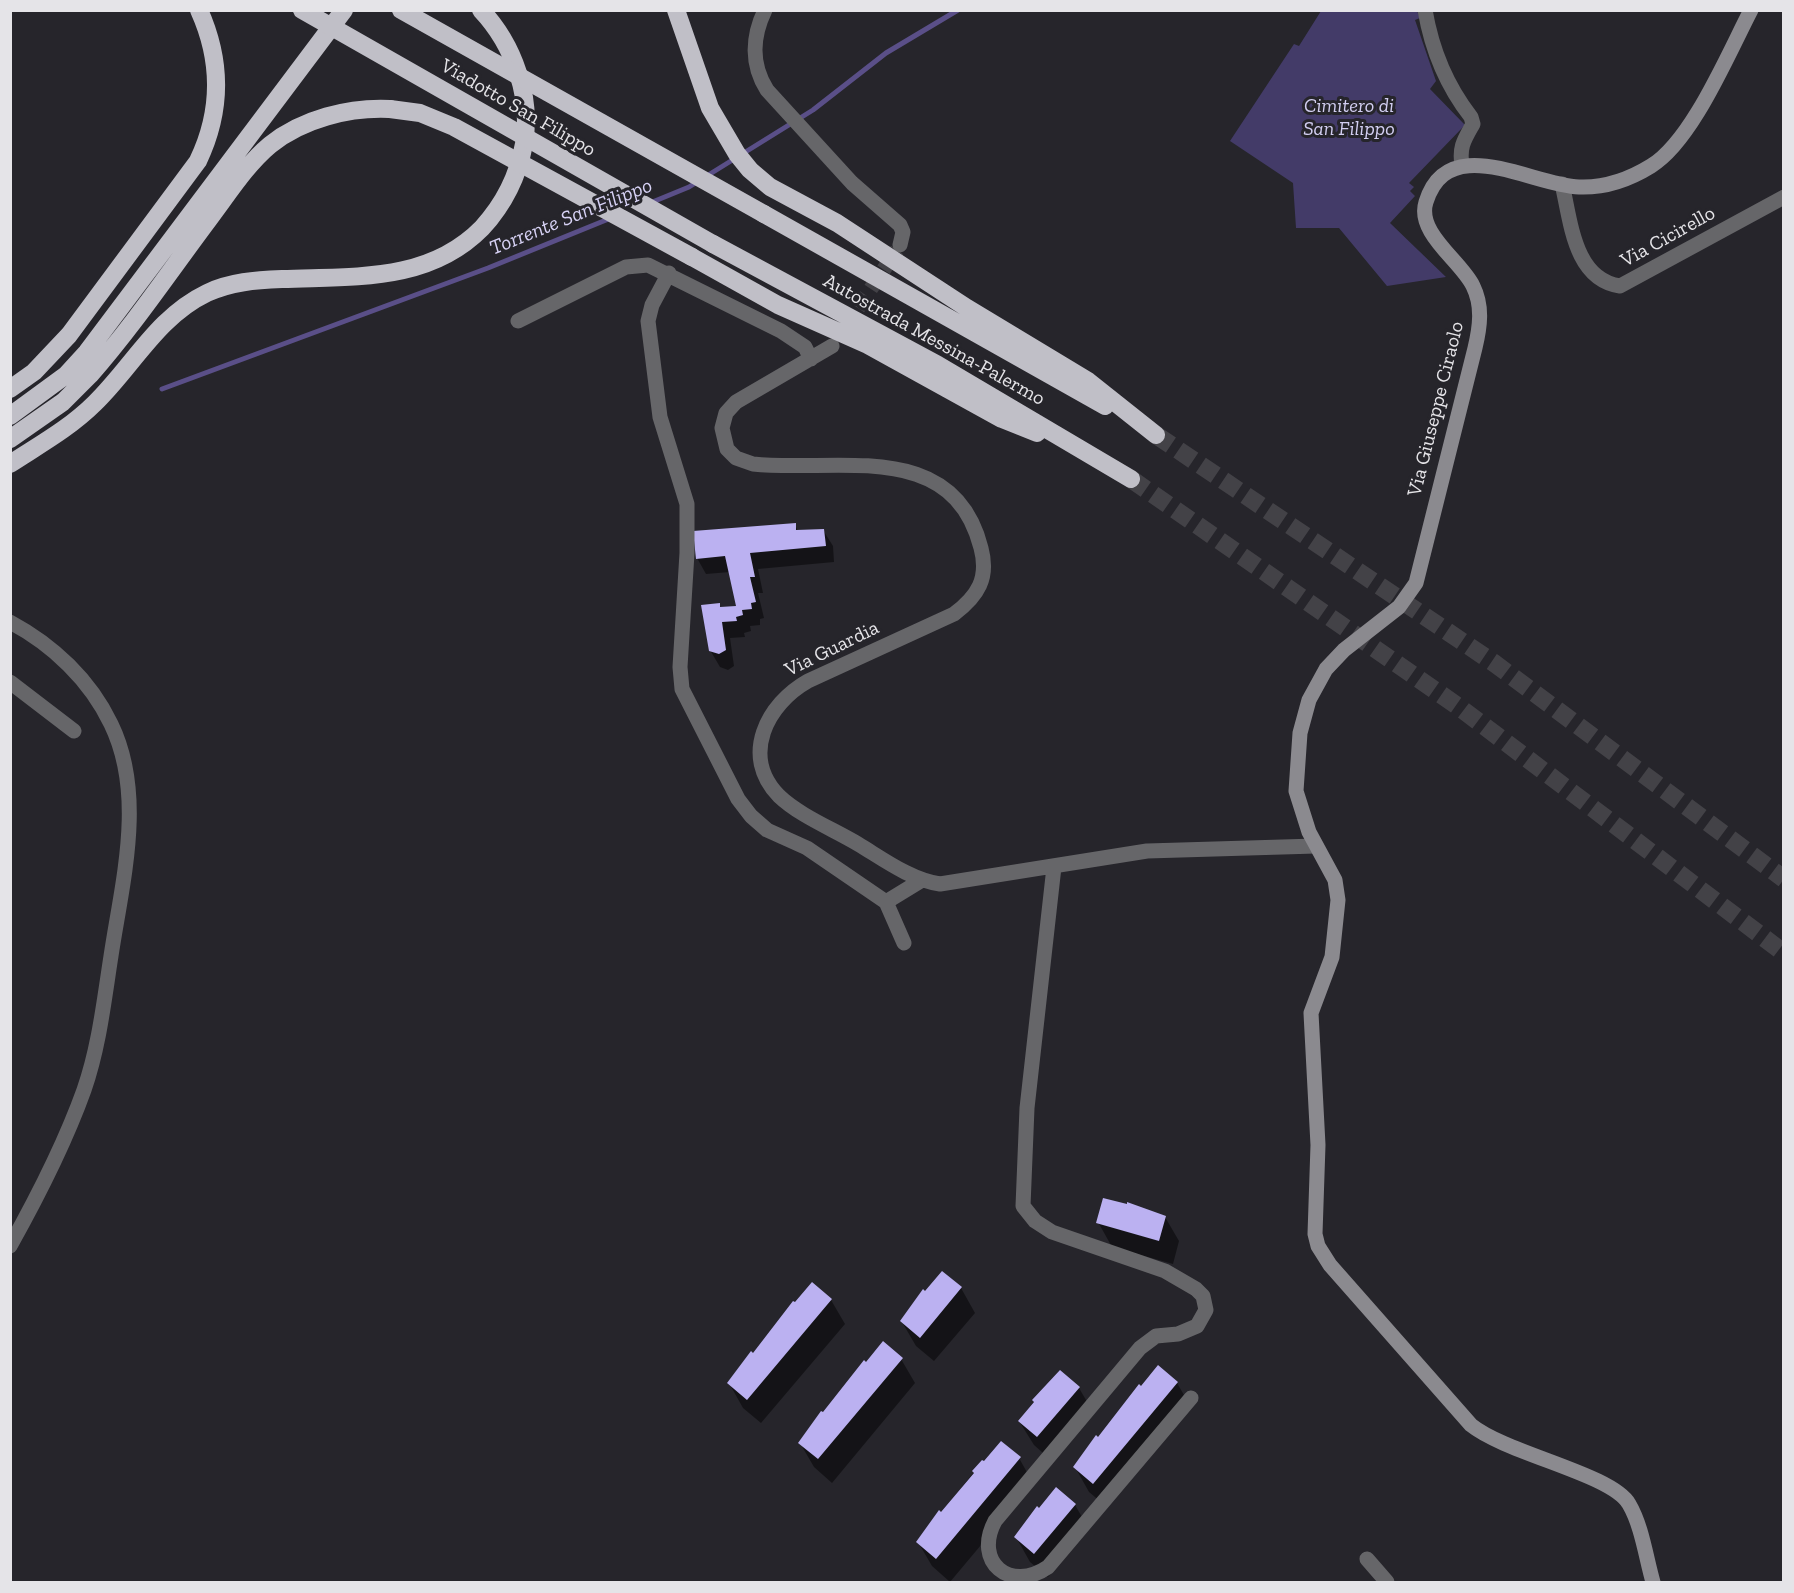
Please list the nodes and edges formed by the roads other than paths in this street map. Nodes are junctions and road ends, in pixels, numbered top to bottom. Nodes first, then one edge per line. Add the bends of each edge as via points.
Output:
1 (302, 10) edge
2 (344, 10) edge
3 (401, 10) edge
4 (481, 10) edge
5 (676, 10) edge
6 (765, 10) edge
7 (1425, 10) edge
8 (1751, 10) edge
9 (199, 12) edge
10 (1462, 165) junction
11 (1562, 184) junction
12 (1784, 197) edge
13 (764, 213) joint
14 (713, 244) joint
15 (900, 245) dead end
16 (669, 273) junction
17 (518, 321) dead end
18 (832, 346) dead end
19 (811, 359) junction
20 (10, 389) edge
21 (10, 416) edge
22 (10, 439) edge
23 (1086, 452) junction
24 (10, 464) edge
25 (1131, 479) tunnel mouth
26 (10, 622) edge
27 (10, 682) edge
28 (74, 731) dead end
29 (1316, 846) junction
30 (1054, 867) junction
31 (922, 880) junction
32 (886, 902) junction
33 (904, 943) dead end
34 (10, 1246) edge
35 (1191, 1398) dead end
36 (1367, 1559) dead end
37 (1387, 1582) edge
38 (1653, 1582) edge

1 - 14 highway, Viadotto San Filippo, bridge
2 - 21 highway via 87,351 66,375
3 - 13 highway, Viadotto San Filippo, bridge
4 - 24 highway via 496,27 516,68 526,121 522,156 510,188 474,236 442,258 404,272 260,280 209,292 162,324 109,388 80,416
5 - 13 highway, Autostrada Messina-Palermo via 710,108 750,170 770,187 837,224 1088,381 1156,435
6 - 15 street via 756,39 755,60 760,79 820,150 900,225
7 - 10 street via 1444,76 1473,124 1462,142
8 - 11 street via 1692,120 1665,156 1616,182 1577,187
9 - 20 highway via 214,53 217,96 212,130 190,176 69,335 34,372
10 - 11 street via 1485,165
10 - 29 street, Via Giuseppe Ciraolo via 1436,183 1425,204 1425,213 1431,231 1476,293 1480,315 1475,348 1416,583 1399,607 1333,660 1304,715 1296,791
11 - 12 street, Via Cicirello via 1585,264 1600,281 1620,286
14 - 23 highway, Autostrada Messina-Palermo via 938,365
16 - 17 street via 648,265 626,267
16 - 19 street via 781,331 805,347
16 - 32 street via 648,321 660,417 687,504 682,689 738,799 751,816 767,830 807,848
18 - 19 street, Via Guardia
19 - 31 street, Via Guardia via 730,407 722,428 731,454 759,465 879,467 926,477 946,489 968,516 980,542 984,574 972,600 954,614 808,681 787,695 765,726 761,743 764,770 773,789 790,804
22 - 23 highway, bridge via 63,402 90,375 270,145 294,129 330,116 390,108 420,113 454,127 786,309 868,345 1002,419
23 - 25 highway, Autostrada Messina-Palermo
26 - 34 street via 64,660 101,705 121,750 129,810 122,885 89,1072 58,1150
27 - 28 street
29 - 30 street, Via Guardia via 1147,851
29 - 38 street, Via Giuseppe Ciraolo via 1335,880 1338,900 1332,957 1311,1013 1318,1145 1318,1246 1330,1265 1471,1425 1501,1445 1600,1482 1625,1498 1637,1524
30 - 31 street, Via Guardia via 952,884
30 - 35 street via 1027,1108 1023,1206 1035,1221 1052,1232 1158,1268 1184,1281 1203,1296 1206,1310 1188,1331 1156,1336 1140,1348 995,1521 987,1543 991,1563 1016,1581 1038,1576 1048,1568
31 - 32 street
32 - 33 street
36 - 37 street

